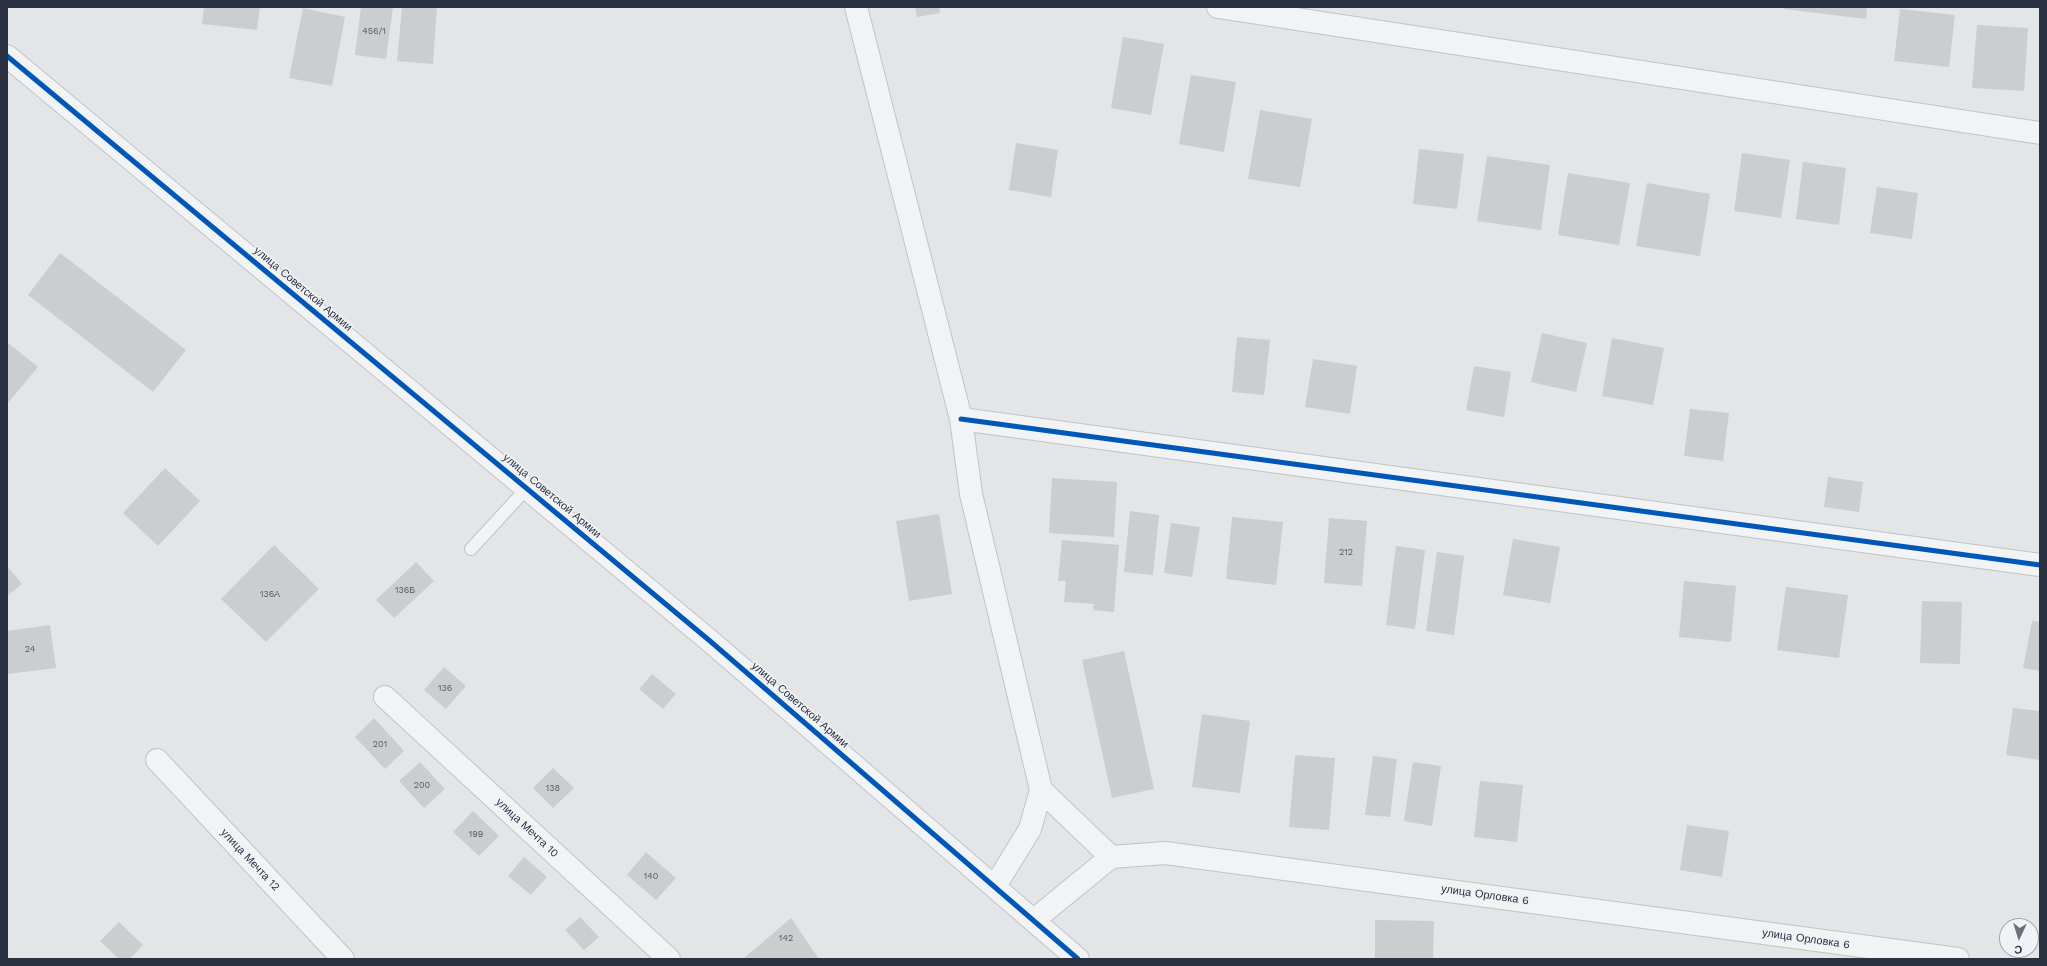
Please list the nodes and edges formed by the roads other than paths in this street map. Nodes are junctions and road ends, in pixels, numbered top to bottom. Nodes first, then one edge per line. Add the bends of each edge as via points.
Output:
1 (856, 7) edge
2 (1218, 7) edge
3 (7, 56) edge
4 (2040, 133) edge
5 (961, 419) junction
6 (526, 488) junction
7 (471, 549) dead end
8 (2040, 564) edge
9 (385, 697) dead end
10 (157, 760) dead end
11 (1041, 790) junction
12 (1111, 857) junction
13 (995, 886) junction
14 (1034, 920) junction
15 (342, 959) edge
16 (669, 959) edge
17 (1078, 959) edge
18 (1958, 959) edge

1 - 5 street
2 - 4 street
3 - 6 street, улица Советской Армии
5 - 8 street
5 - 11 street via 971,494
6 - 7 lane
6 - 13 street, улица Советской Армии via 710,641
9 - 16 street, улица Мечта 10
10 - 15 street, улица Мечта 12
11 - 12 street
11 - 13 street via 1030,829
12 - 14 street
12 - 18 street, улица Орловка 6 via 1166,853
13 - 14 street, улица Советской Армии
14 - 17 street, улица Советской Армии

